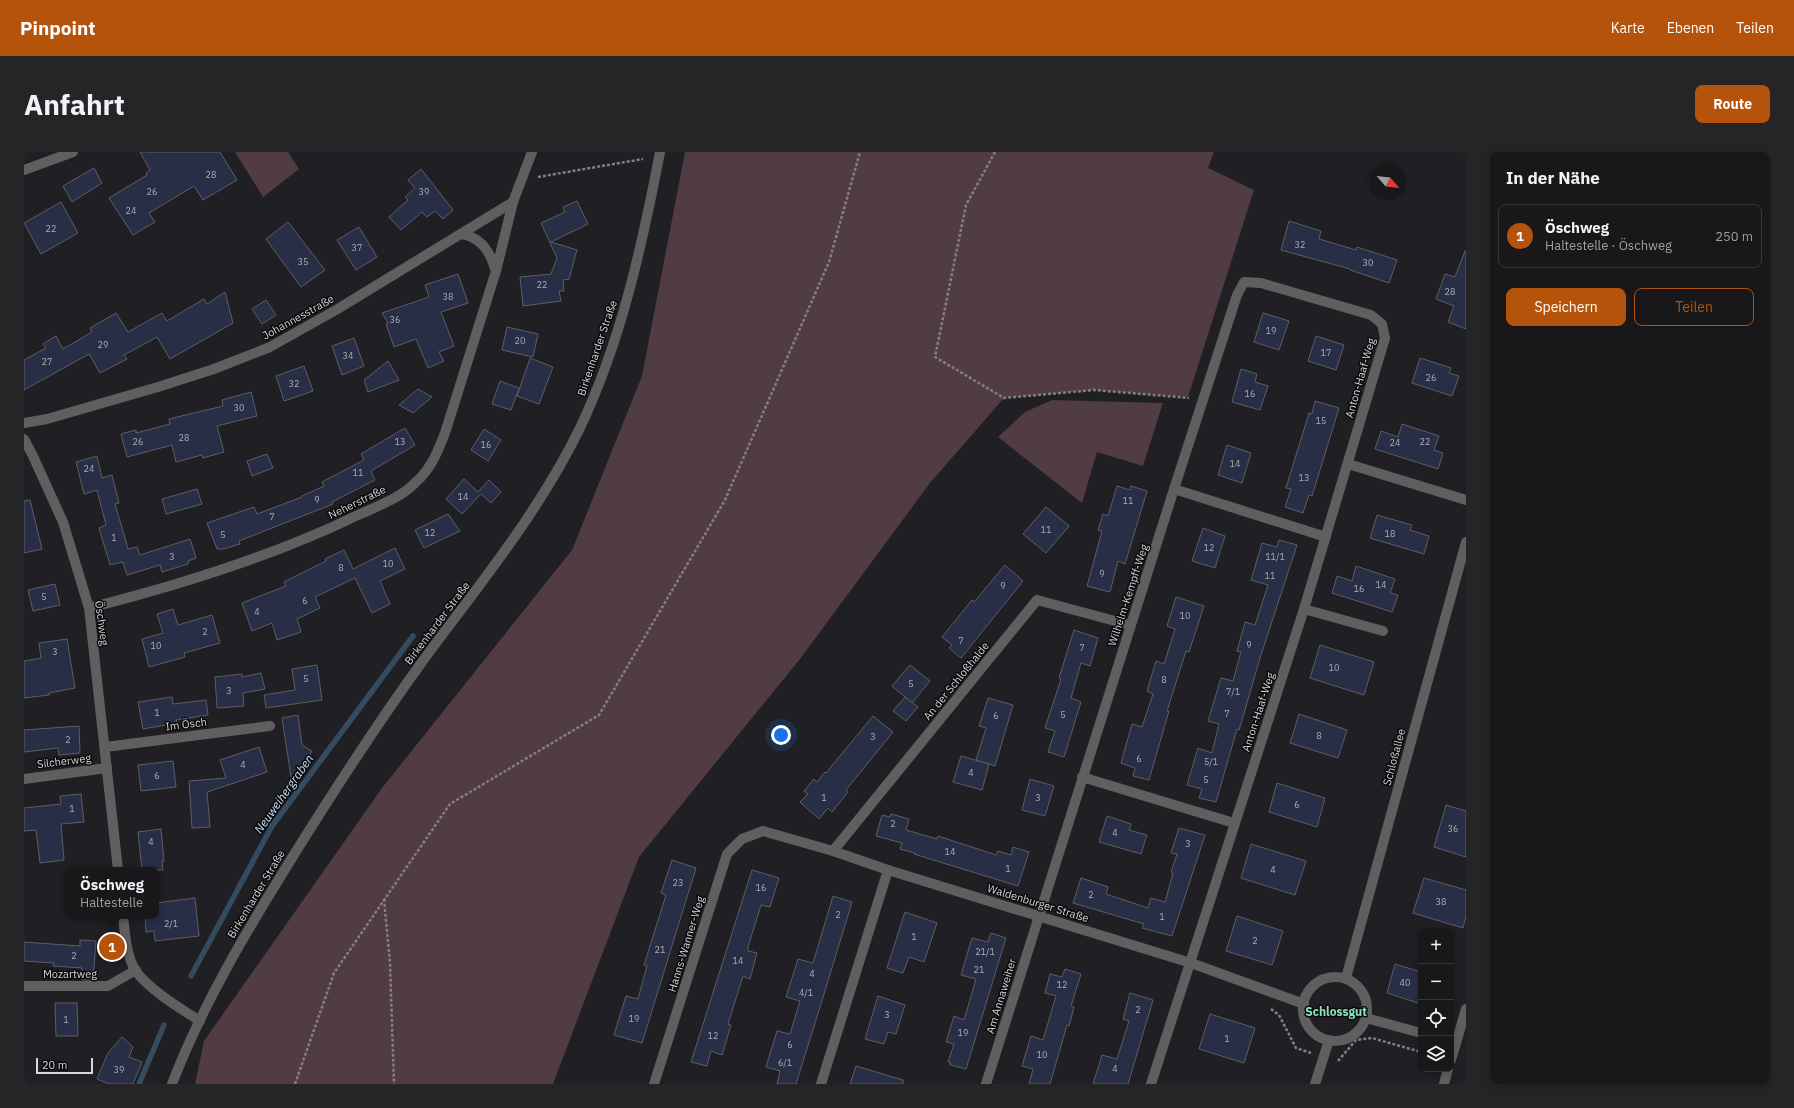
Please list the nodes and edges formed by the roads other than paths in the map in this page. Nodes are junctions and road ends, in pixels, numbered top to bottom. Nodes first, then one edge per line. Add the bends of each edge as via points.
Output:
1 (73, 152) edge
2 (532, 152) edge
3 (660, 154) edge
4 (24, 170) edge
5 (513, 202) junction
6 (461, 234) junction
7 (496, 271) junction
8 (1244, 282) joint
9 (24, 423) edge
10 (24, 439) edge
11 (1348, 464) junction
12 (1174, 489) junction
13 (1466, 500) edge
14 (1326, 537) junction
15 (1466, 542) edge
16 (89, 608) junction
17 (1304, 608) junction
18 (1130, 626) junction
19 (1383, 631) dead end
20 (270, 726) dead end
21 (105, 747) junction
22 (107, 768) junction
23 (1082, 777) junction
24 (24, 778) edge
25 (1234, 823) junction
26 (763, 831) joint
27 (833, 851) junction
28 (118, 867) edge
29 (888, 870) junction
30 (1038, 916) junction
31 (124, 919) edge
32 (1191, 963) junction
33 (136, 970) junction
34 (1346, 978) junction
35 (24, 986) edge
36 (1304, 1004) junction
37 (1466, 1009) edge
38 (1366, 1018) junction
39 (200, 1020) junction
40 (1418, 1033) edge
41 (1329, 1040) junction
42 (1458, 1044) edge
43 (1447, 1072) edge
44 (172, 1084) edge
45 (654, 1084) edge
46 (821, 1084) edge
47 (986, 1084) edge
48 (1151, 1084) edge
49 (1315, 1084) edge
50 (1444, 1084) edge

1 - 4 street
2 - 5 street
3 - 39 street, Birkenharder Straße via 626,304 601,380 573,441 526,524 421,664 332,794 244,934
5 - 6 street, Johannesstraße
5 - 7 street, Neherstraße
6 - 7 street via 470,235 485,246
6 - 9 street, Johannesstraße via 270,347 158,387 47,419
7 - 16 street, Neherstraße via 446,433 435,458 416,482 397,496 316,536 254,558
8 - 11 street, Anton-Haaf-Weg via 1261,283 1371,315 1382,324 1385,338
8 - 12 street, Wilhelm-Kempff-Weg via 1237,295
10 - 16 street, Öschweg via 63,522
11 - 13 street
11 - 14 street, Anton-Haaf-Weg
12 - 14 street
12 - 18 street, Wilhelm-Kempff-Weg
14 - 17 street, Anton-Haaf-Weg
15 - 34 street, Schloßallee
16 - 21 street, Öschweg
17 - 19 street
17 - 25 street, Anton-Haaf-Weg
18 - 23 street, Wilhelm-Kempff-Weg
18 - 27 street, An der Schloßhalde via 1037,600
20 - 21 street, Im Ösch
21 - 22 street, Öschweg
22 - 24 street, Silcherweg
22 - 28 street, Öschweg
23 - 25 street
23 - 30 street, Wilhelm-Kempff-Weg
25 - 32 street, Anton-Haaf-Weg
26 - 27 street, Waldenburger Straße
26 - 45 street, Hanns-Wanner-Weg via 742,839 727,854
27 - 29 street, Waldenburger Straße
29 - 30 street, Waldenburger Straße
29 - 46 street
30 - 32 street, Waldenburger Straße
30 - 47 street, Am Annaweiher
31 - 33 street via 130,958
32 - 36 street, Waldenburger Straße
32 - 48 street
33 - 35 street, Mozartweg via 108,986
33 - 39 street via 179,1008
34 - 36 street via 1332,977 1319,981 1309,991
34 - 38 street via 1364,994
36 - 41 street via 1304,1016 1309,1027
37 - 42 street
38 - 40 street
38 - 41 street via 1355,1034 1338,1040
39 - 44 street, Birkenharder Straße
41 - 49 street
43 - 50 street

